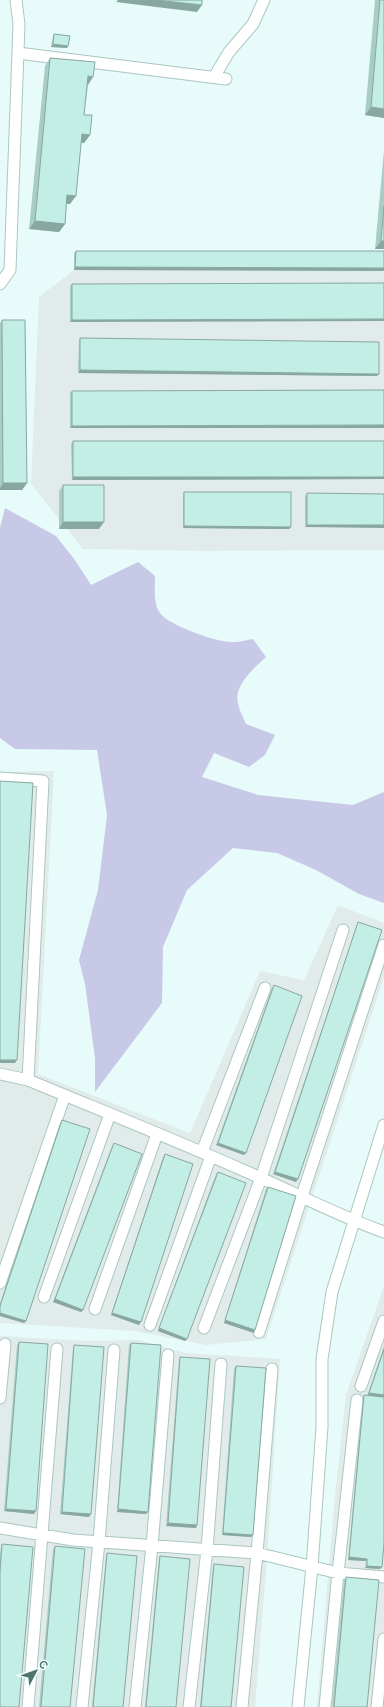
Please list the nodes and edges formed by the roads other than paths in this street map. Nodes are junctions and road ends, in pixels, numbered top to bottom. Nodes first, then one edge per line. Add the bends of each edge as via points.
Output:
1 (16, 0) edge
2 (264, 0) edge
3 (18, 54) junction
4 (214, 77) junction
5 (226, 79) dead end
6 (0, 284) edge
7 (0, 778) edge
8 (343, 930) dead end
9 (384, 945) edge
10 (265, 988) dead end
11 (0, 1074) edge
12 (28, 1080) junction
13 (65, 1095) junction
14 (110, 1114) junction
15 (384, 1125) edge
16 (157, 1134) junction
17 (206, 1154) junction
18 (261, 1178) junction
19 (302, 1196) junction
20 (353, 1221) junction
21 (384, 1232) edge
22 (0, 1283) edge
23 (44, 1297) dead end
24 (95, 1309) dead end
25 (384, 1321) edge
26 (150, 1325) dead end
27 (204, 1328) dead end
28 (259, 1332) dead end
29 (5, 1344) dead end
30 (58, 1349) dead end
31 (114, 1350) dead end
32 (168, 1355) dead end
33 (221, 1364) dead end
34 (272, 1369) dead end
35 (361, 1386) dead end
36 (0, 1398) edge
37 (357, 1400) dead end
38 (0, 1528) edge
39 (43, 1535) junction
40 (99, 1542) junction
41 (152, 1546) junction
42 (207, 1550) junction
43 (256, 1553) junction
44 (312, 1567) junction
45 (338, 1573) junction
46 (384, 1577) edge
47 (384, 1639) edge
48 (28, 1707) edge
49 (82, 1707) edge
50 (135, 1707) edge
51 (189, 1707) edge
52 (242, 1707) edge
53 (298, 1707) edge
54 (325, 1707) edge
55 (378, 1707) edge

1 - 3 lane via 19,24
2 - 4 lane via 253,24 229,52
3 - 4 lane
3 - 6 lane via 10,270
4 - 5 lane
7 - 12 lane via 43,781
8 - 18 lane
9 - 19 lane
10 - 17 lane
11 - 12 lane
12 - 13 lane
13 - 14 lane
13 - 22 lane
14 - 16 lane
14 - 23 lane
15 - 20 lane
16 - 17 lane
16 - 24 lane
17 - 18 lane
17 - 26 lane
18 - 19 lane
18 - 27 lane
19 - 20 lane
19 - 28 lane
20 - 21 lane
20 - 44 lane via 332,1292 322,1359 322,1427
25 - 35 lane
29 - 36 lane
30 - 39 lane
31 - 40 lane
32 - 41 lane
33 - 42 lane
34 - 43 lane
37 - 45 lane
38 - 39 lane
39 - 40 lane
39 - 48 lane
40 - 41 lane
40 - 49 lane
41 - 42 lane
41 - 50 lane
42 - 43 lane
42 - 51 lane
43 - 44 lane
43 - 52 lane
44 - 45 lane
44 - 53 lane
45 - 46 lane
45 - 54 lane
47 - 55 lane

